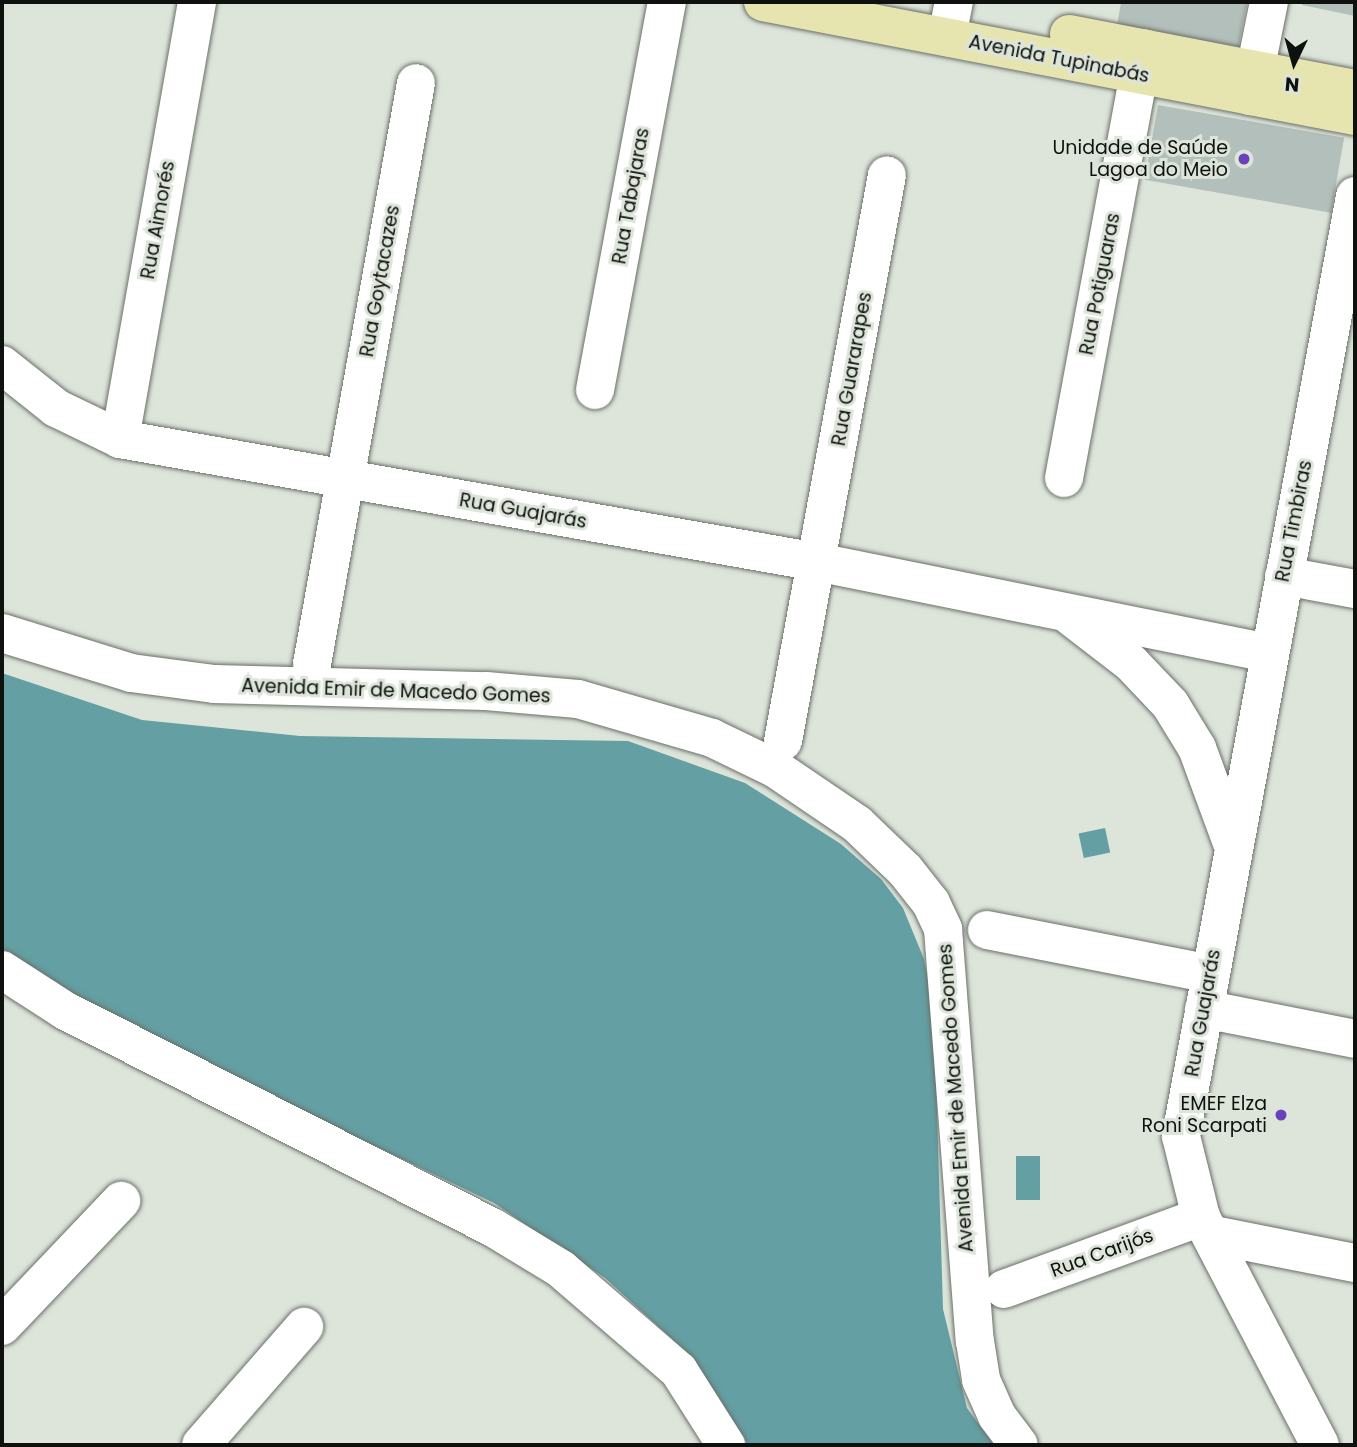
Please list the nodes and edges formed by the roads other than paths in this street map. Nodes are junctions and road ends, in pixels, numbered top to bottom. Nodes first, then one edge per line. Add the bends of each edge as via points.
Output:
1 (197, 2) edge
2 (667, 2) edge
3 (764, 2) edge
4 (904, 2) edge
5 (1269, 2) edge
6 (951, 17) edge
7 (1141, 61) junction
8 (416, 83) dead end
9 (1253, 83) junction
10 (1355, 89) edge
11 (1355, 116) edge
12 (887, 176) dead end
13 (1355, 196) edge
14 (2, 365) edge
15 (595, 390) dead end
16 (120, 439) junction
17 (1064, 478) dead end
18 (344, 480) junction
19 (817, 562) junction
20 (1284, 576) junction
21 (1355, 589) edge
22 (1064, 612) junction
23 (2, 633) edge
24 (1269, 653) junction
25 (312, 664) dead end
26 (783, 741) dead end
27 (1233, 845) junction
28 (987, 930) dead end
29 (2, 970) edge
30 (1207, 992) junction
31 (1355, 1039) edge
32 (121, 1201) dead end
33 (1207, 1226) junction
34 (1355, 1263) edge
35 (1004, 1289) dead end
36 (2, 1326) edge
37 (304, 1327) dead end
38 (201, 1445) edge
39 (726, 1445) edge
40 (1019, 1445) edge
41 (1320, 1445) edge

1 - 16 street, Rua Aimorés
2 - 15 street, Rua Tabajaras
3 - 6 main road, Avenida Tupinabás
4 - 6 main road, Avenida Tupinabás
5 - 9 street
6 - 7 main road, Avenida Tupinabás
7 - 9 main road, Avenida Tupinabás
7 - 17 street, Rua Potiguaras
8 - 18 street, Rua Goytacazes
9 - 10 main road, Avenida Tupinabás
9 - 11 main road, Avenida Tupinabás
12 - 19 street, Rua Guararapes
13 - 20 street, Rua Timbiras
14 - 16 street, Rua Guajarás via 57,408
16 - 18 street, Rua Guajarás
18 - 19 street, Rua Guajarás
18 - 25 street, Rua Goytacazes
19 - 22 street, Rua Guajarás
19 - 26 street, Rua Guararapes
20 - 21 street
20 - 24 street, Rua Timbiras
22 - 24 street, Rua Guajarás
22 - 27 street, Rua Guajarás via 1131,663 1170,704 1197,748
23 - 40 street, Avenida Emir de Macedo Gomes via 131,673 214,684 486,691 578,699 712,738 776,769 857,824 905,870 932,903 943,929 975,1341 982,1380 997,1416
24 - 27 street, Rua Timbiras
27 - 30 street, Rua Guajarás
28 - 30 street
29 - 39 street via 64,1010 492,1227 561,1269 679,1371
30 - 31 street
30 - 33 street, Rua Guajarás via 1181,1136
32 - 36 street
33 - 34 street
33 - 35 street, Rua Carijós
33 - 41 street, Rua Guajarás via 1271,1359
37 - 38 street

